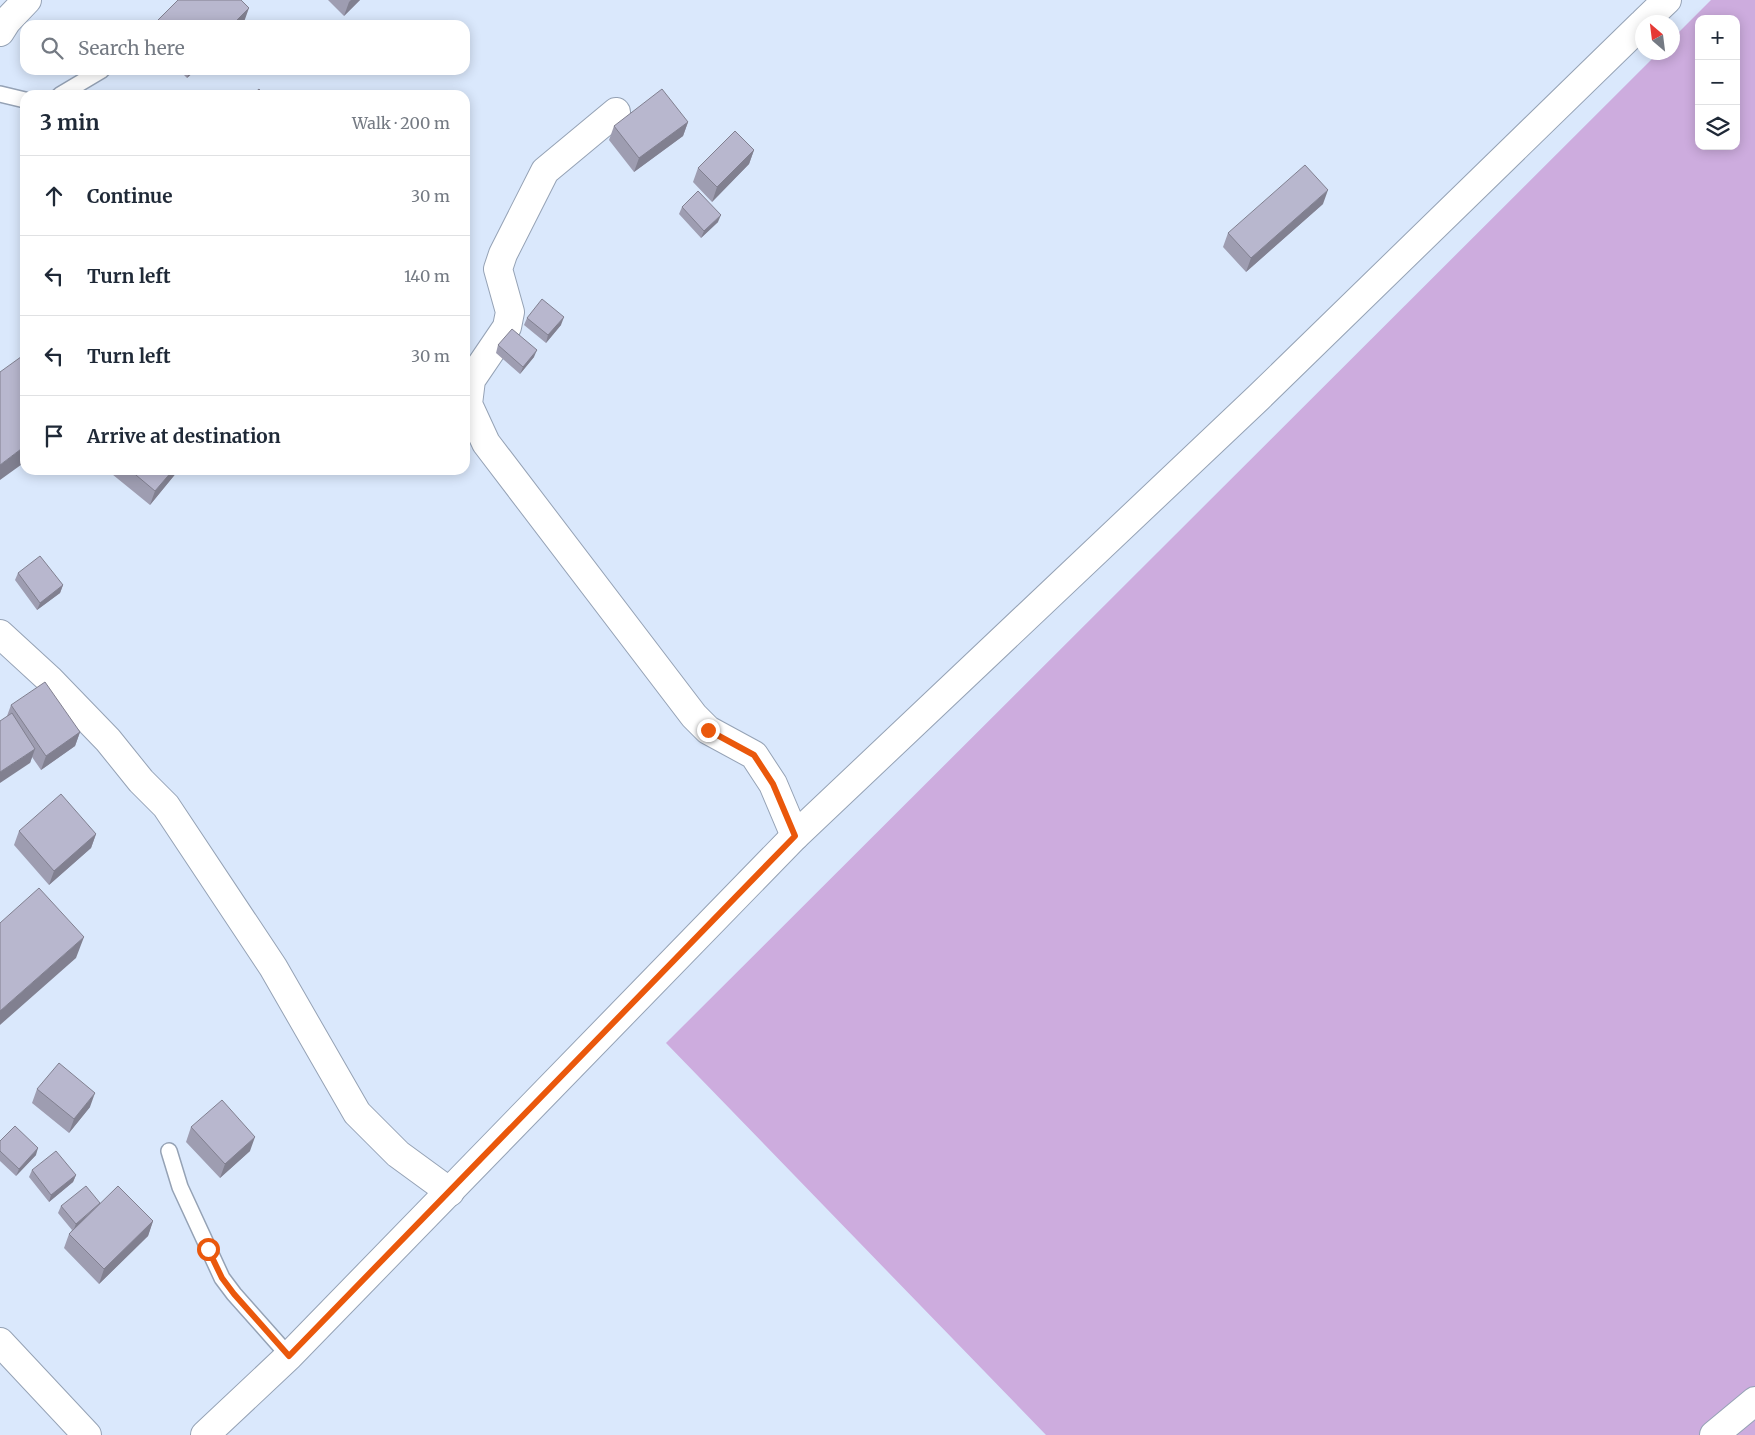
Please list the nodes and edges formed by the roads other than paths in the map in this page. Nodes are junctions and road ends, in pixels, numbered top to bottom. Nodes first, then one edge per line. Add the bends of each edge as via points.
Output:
1 (27, 0) edge
2 (1667, 0) edge
3 (1651, 15) edge
4 (1635, 31) edge
5 (0, 32) edge
6 (94, 75) edge
7 (68, 90) edge
8 (0, 94) edge
9 (20, 99) edge
10 (616, 112) dead end
11 (470, 380) edge
12 (470, 408) edge
13 (0, 634) edge
14 (795, 836) junction
15 (169, 1151) dead end
16 (450, 1192) junction
17 (0, 1342) edge
18 (289, 1356) junction
19 (1755, 1401) edge
20 (87, 1435) edge
21 (205, 1435) edge
22 (1714, 1435) edge

1 - 5 street
2 - 3 street
4 - 14 street via 1259,397
6 - 7 lane
8 - 9 lane
10 - 11 street via 545,171 508,240 498,269 510,312 507,327
12 - 14 street via 486,444 694,716 708,730 754,755 773,784
13 - 16 street via 108,740 166,806 273,967 357,1113 398,1154
14 - 16 street
15 - 18 lane via 180,1187 222,1278
16 - 18 street
17 - 20 street
18 - 21 street
19 - 22 street

